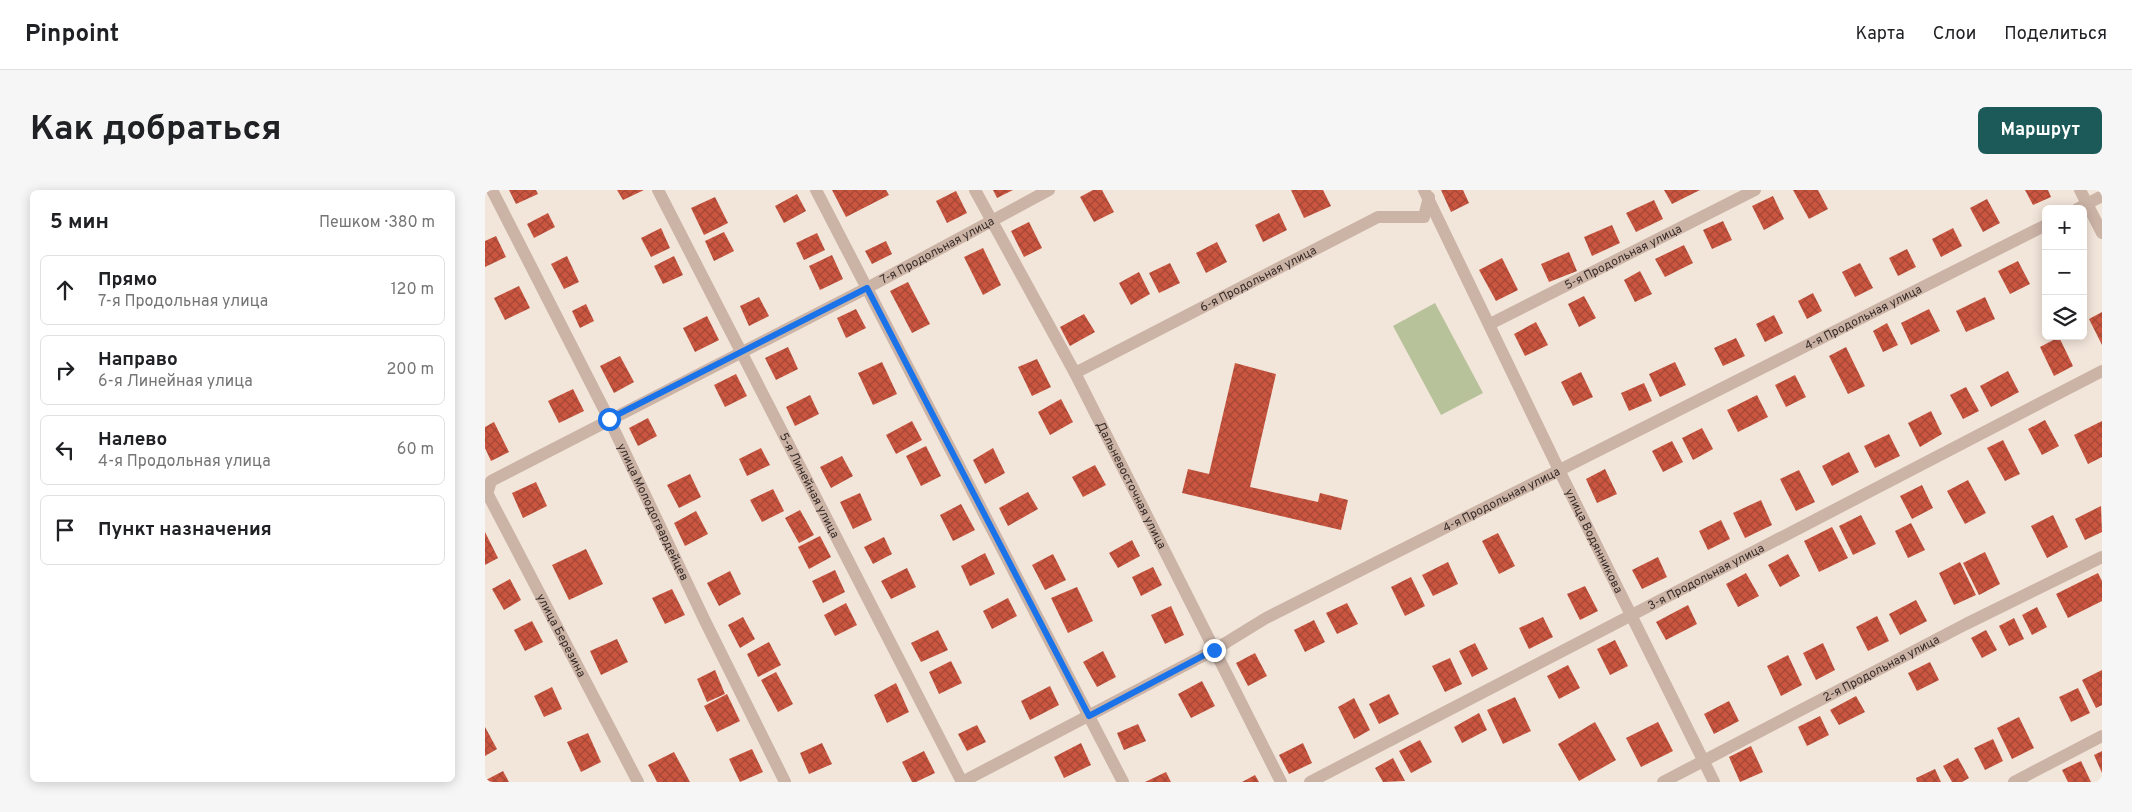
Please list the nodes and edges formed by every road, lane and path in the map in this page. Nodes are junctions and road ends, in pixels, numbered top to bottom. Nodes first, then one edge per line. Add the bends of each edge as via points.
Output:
1 (492, 190) edge
2 (658, 190) edge
3 (816, 190) edge
4 (975, 190) edge
5 (1049, 190) edge
6 (1755, 190) edge
7 (2079, 190) edge
8 (1427, 193) edge
9 (2102, 196) edge
10 (2082, 205) edge
11 (2084, 205) edge
12 (2087, 213) edge
13 (991, 221) junction
14 (2042, 227) edge
15 (2102, 234) edge
16 (867, 288) junction
17 (1490, 324) junction
18 (742, 351) junction
19 (2102, 371) edge
20 (1075, 373) junction
21 (609, 419) junction
22 (1559, 470) junction
23 (486, 492) edge
24 (2102, 557) edge
25 (1631, 615) junction
26 (1214, 650) junction
27 (1089, 716) junction
28 (2102, 736) edge
29 (1703, 761) junction
30 (638, 782) edge
31 (785, 782) edge
32 (962, 782) edge
33 (1123, 782) edge
34 (1281, 782) edge
35 (1310, 782) edge
36 (1663, 782) edge
37 (1714, 782) edge
38 (2014, 782) edge

1 - 21 street, улица Молодогвардейцев
2 - 18 street, 5-я Линейная улица
3 - 16 street
4 - 13 street, Дальневосточная улица
5 - 13 street, 7-я Продольная улица
6 - 17 street, 5-я Продольная улица
7 - 10 street
8 - 17 street, улица Водянникова
8 - 20 street, 6-я Продольная улица via 1424,217 1378,217
9 - 11 street
12 - 15 street
13 - 16 street, 7-я Продольная улица
13 - 20 street, Дальневосточная улица
14 - 22 street, 4-я Продольная улица
16 - 18 street, 7-я Продольная улица
16 - 27 street
17 - 22 street, улица Водянникова
18 - 21 street, 7-я Продольная улица
18 - 32 street, 5-я Линейная улица
19 - 25 street, 3-я Продольная улица
20 - 26 street, Дальневосточная улица
21 - 23 street, 7-я Продольная улица via 491,481
21 - 31 street, улица Молодогвардейцев
22 - 25 street, улица Водянникова
22 - 26 street, 4-я Продольная улица via 1266,618
23 - 30 street, улица Березина
24 - 29 street, 2-я Продольная улица
25 - 29 street, улица Водянникова
25 - 35 street, 3-я Продольная улица
26 - 27 street, 4-я Продольная улица
26 - 34 street, Дальневосточная улица
27 - 32 street, 4-я Продольная улица
27 - 33 street
28 - 38 street
29 - 36 street, 2-я Продольная улица
29 - 37 street, улица Водянникова

